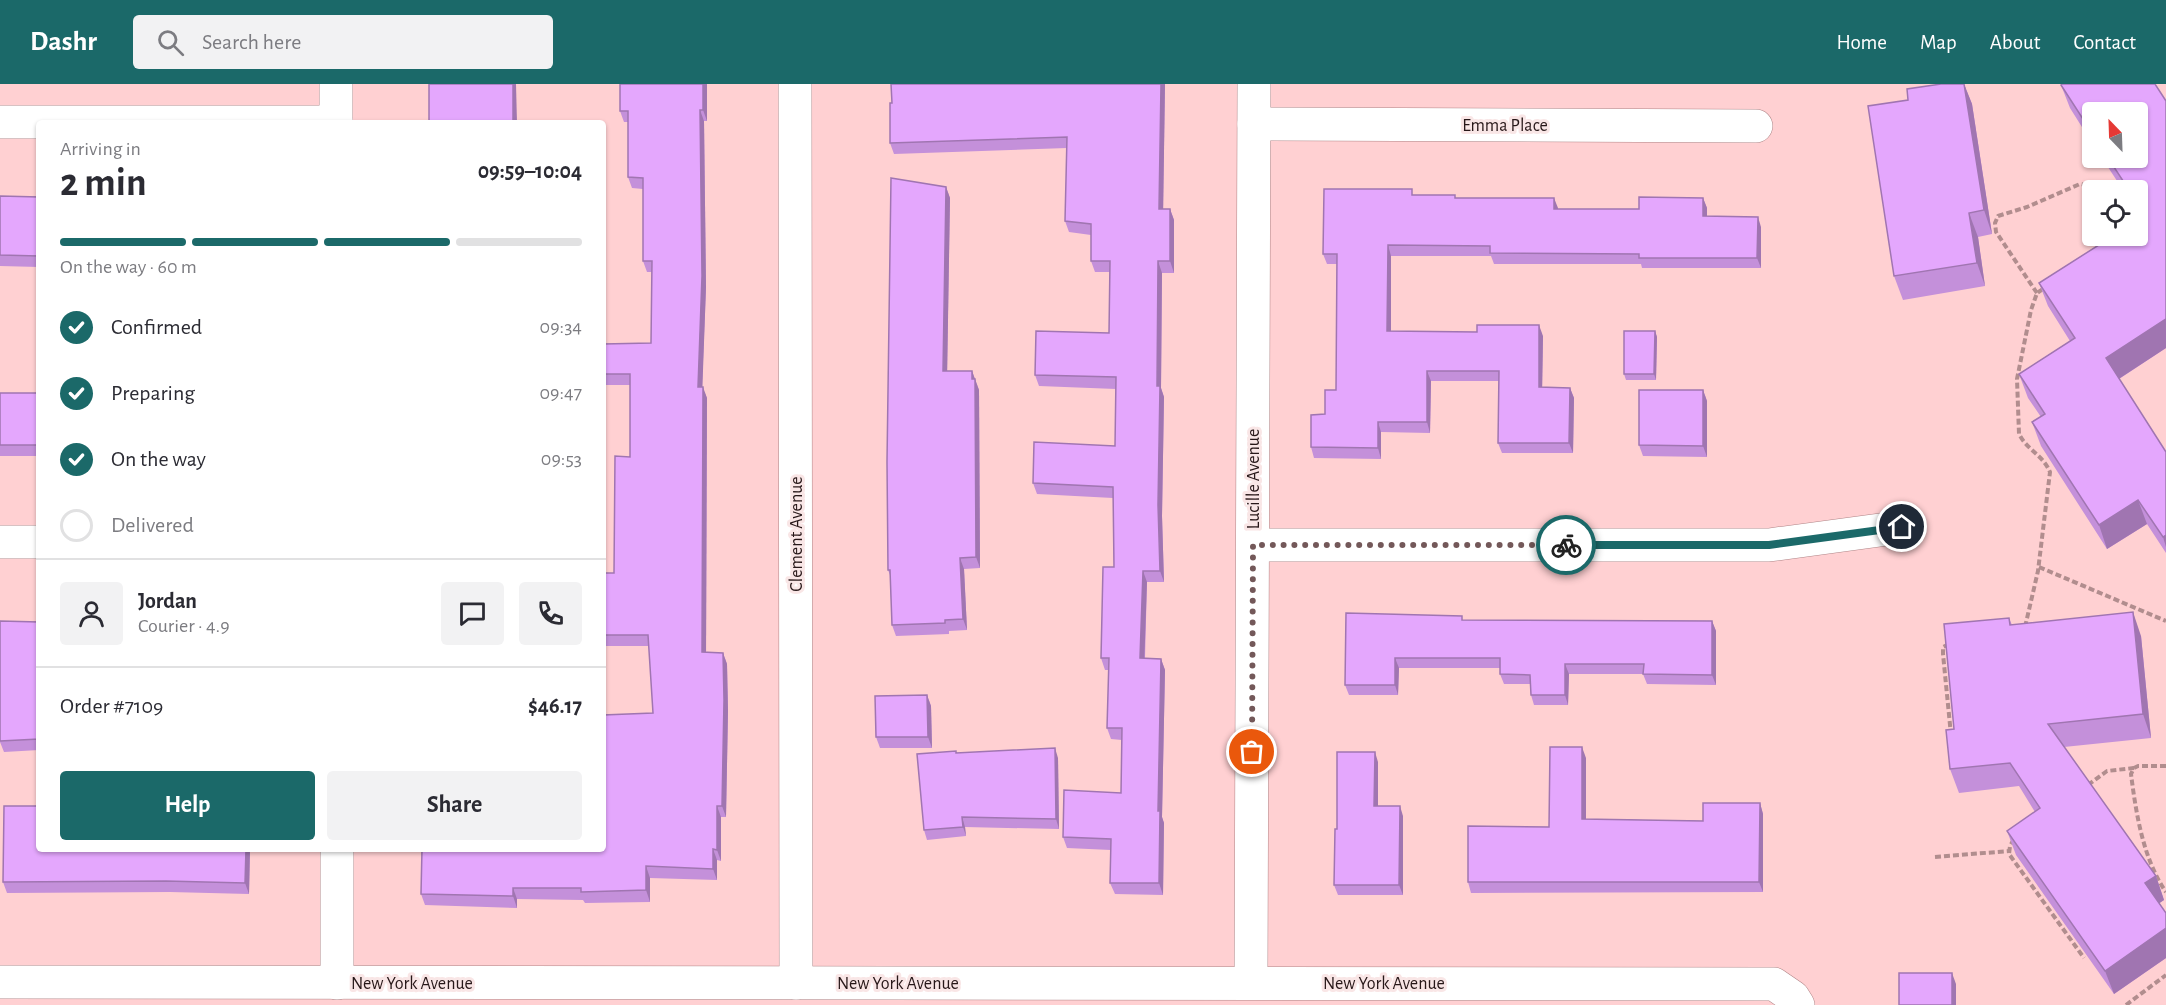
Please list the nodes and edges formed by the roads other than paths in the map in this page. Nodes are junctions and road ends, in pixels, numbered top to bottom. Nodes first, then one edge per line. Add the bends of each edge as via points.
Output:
1 (336, 84) edge
2 (795, 84) edge
3 (1254, 84) edge
4 (336, 120) edge
5 (0, 122) edge
6 (36, 122) edge
7 (1254, 124) junction
8 (1756, 126) dead end
9 (1902, 527) dead end
10 (0, 542) edge
11 (36, 542) edge
12 (1253, 545) junction
13 (337, 852) edge
14 (0, 982) edge
15 (337, 983) junction
16 (796, 983) junction
17 (1251, 983) junction
18 (1352, 994) edge
19 (1795, 1001) edge

1 - 4 street
2 - 16 street, Clement Avenue
3 - 7 street, Lucille Avenue
5 - 6 street
7 - 8 street, Emma Place
7 - 12 street, Lucille Avenue
9 - 12 street via 1769,545
10 - 11 street
12 - 17 street, Lucille Avenue
13 - 15 street
14 - 15 street, New York Avenue
15 - 16 street, New York Avenue
16 - 17 street, New York Avenue
17 - 18 street, New York Avenue
18 - 19 street, New York Avenue via 1774,984

